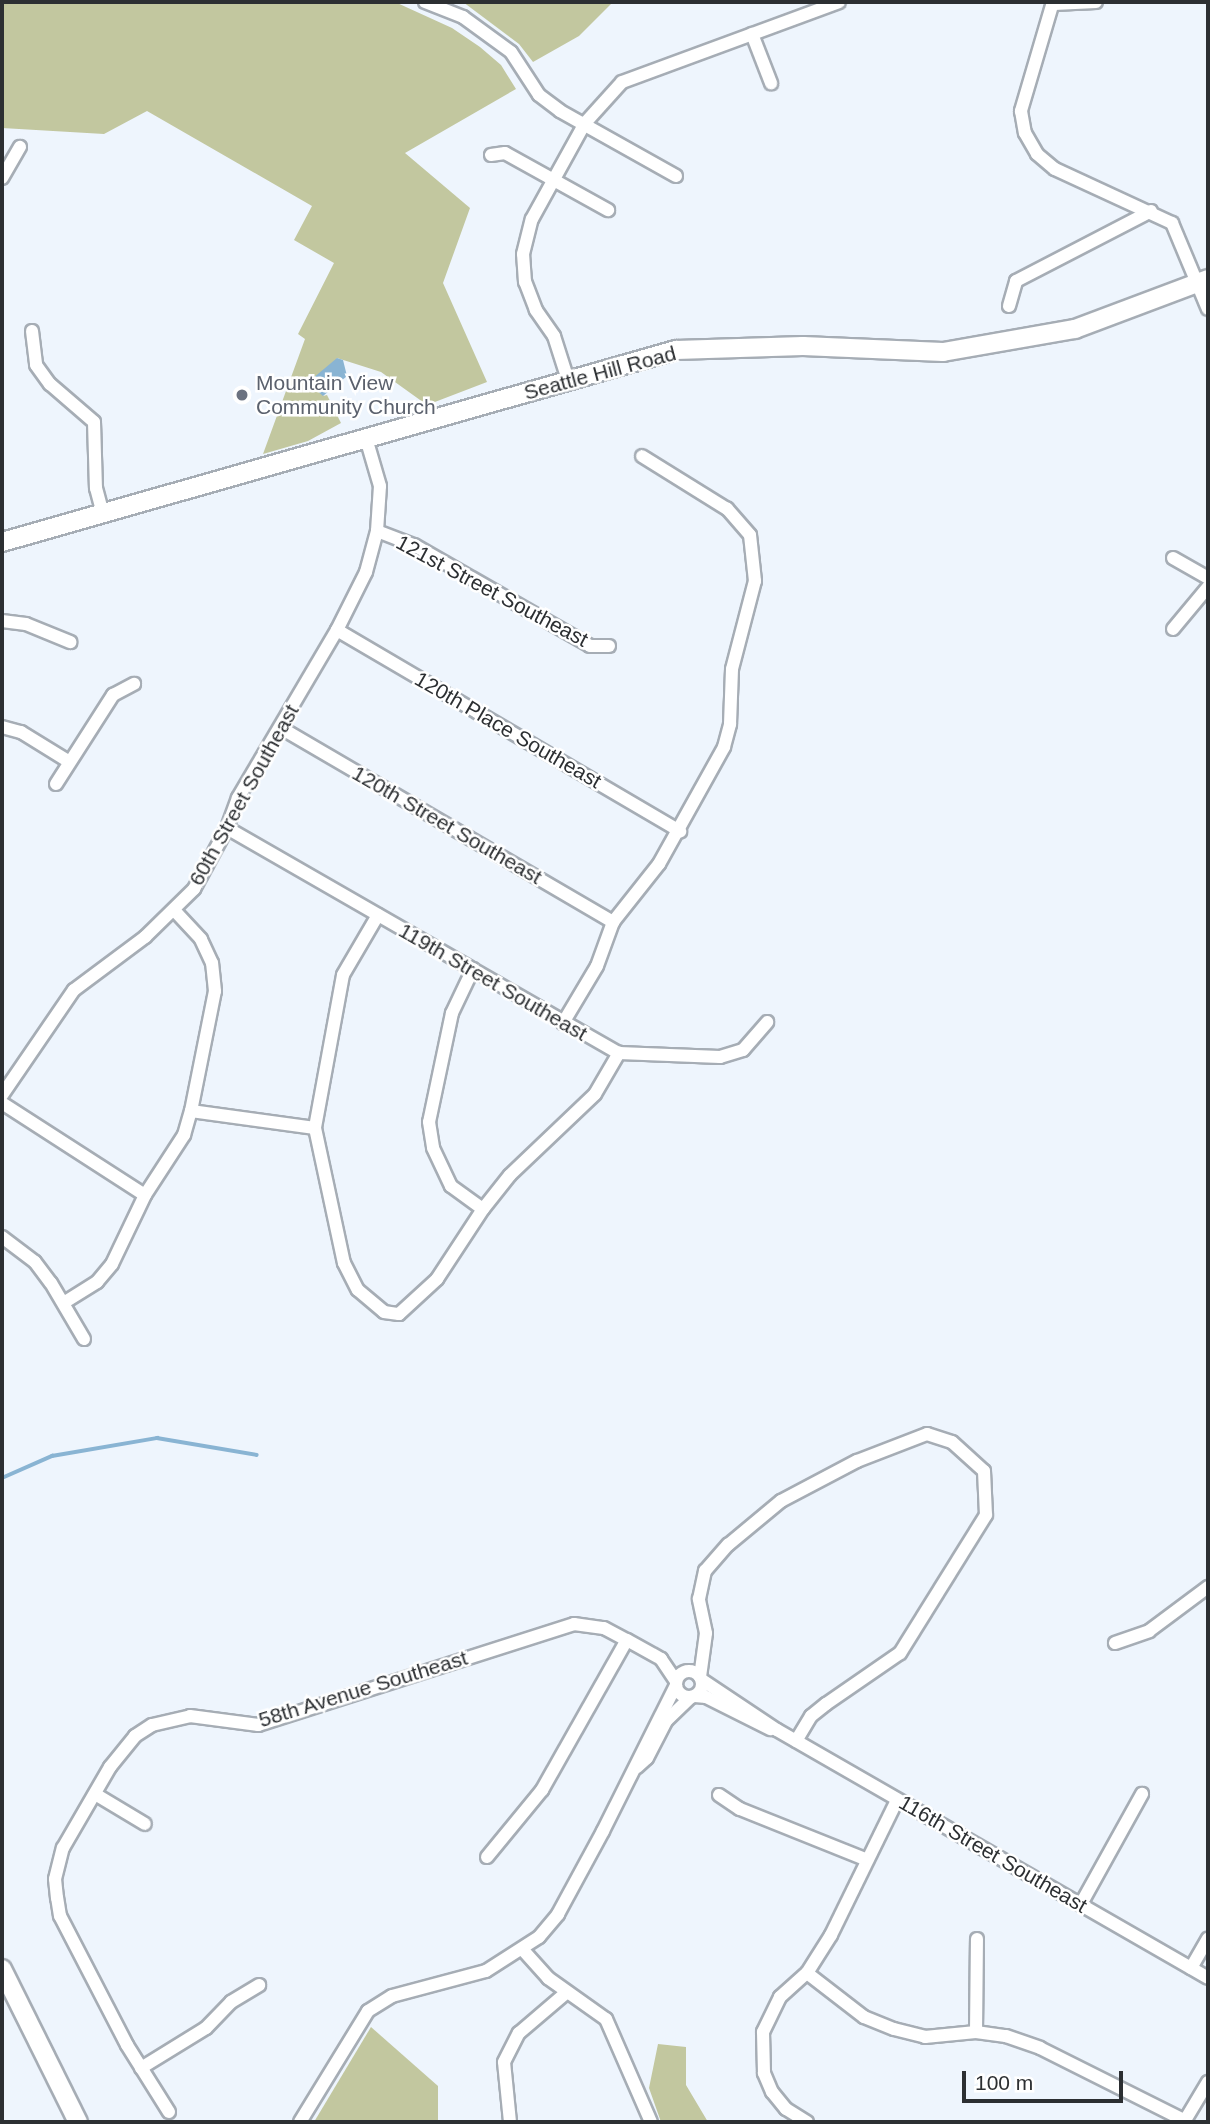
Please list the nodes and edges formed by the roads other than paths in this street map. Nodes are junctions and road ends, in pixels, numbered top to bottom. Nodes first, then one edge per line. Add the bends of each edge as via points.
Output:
1 (425, 2) edge
2 (839, 2) edge
3 (1096, 2) edge
4 (1053, 3) edge
5 (752, 34) junction
6 (771, 83) dead end
7 (585, 122) junction
8 (20, 147) dead end
9 (491, 155) dead end
10 (676, 176) dead end
11 (2, 177) edge
12 (552, 177) junction
13 (608, 210) dead end
14 (1150, 211) junction
15 (1204, 281) edge
16 (1009, 306) dead end
17 (1208, 309) edge
18 (32, 331) dead end
19 (568, 380) junction
20 (366, 438) junction
21 (642, 456) dead end
22 (103, 514) junction
23 (377, 531) junction
24 (2, 542) edge
25 (1173, 558) dead end
26 (1208, 578) edge
27 (1208, 587) edge
28 (2, 621) edge
29 (1173, 629) dead end
30 (337, 630) junction
31 (69, 642) dead end
32 (609, 646) dead end
33 (134, 684) dead end
34 (2, 727) edge
35 (281, 728) junction
36 (68, 761) junction
37 (55, 784) dead end
38 (227, 828) junction
39 (680, 831) junction
40 (174, 910) junction
41 (378, 915) junction
42 (613, 922) junction
43 (473, 969) junction
44 (768, 1022) dead end
45 (562, 1023) junction
46 (619, 1053) junction
47 (2, 1095) edge
48 (2, 1103) edge
49 (191, 1111) junction
50 (315, 1128) junction
51 (145, 1195) junction
52 (483, 1209) junction
53 (2, 1237) edge
54 (65, 1302) junction
55 (84, 1339) dead end
56 (1208, 1587) edge
57 (627, 1640) junction
58 (1115, 1643) dead end
59 (702, 1653) junction
60 (681, 1677) junction
61 (701, 1679) junction
62 (693, 1697) junction
63 (777, 1730) junction
64 (796, 1741) junction
65 (637, 1767) junction
66 (1142, 1794) dead end
67 (719, 1795) dead end
68 (93, 1797) junction
69 (897, 1800) junction
70 (145, 1824) dead end
71 (487, 1857) dead end
72 (865, 1859) junction
73 (1081, 1904) junction
74 (1208, 1938) edge
75 (977, 1939) dead end
76 (523, 1950) junction
77 (1191, 1968) junction
78 (2, 1969) edge
79 (807, 1973) junction
80 (1208, 1978) edge
81 (259, 1985) dead end
82 (567, 1992) junction
83 (976, 2032) junction
84 (141, 2068) junction
85 (1208, 2082) edge
86 (169, 2112) dead end
87 (1184, 2121) edge
88 (79, 2122) edge
89 (300, 2122) edge
90 (510, 2122) edge
91 (651, 2122) edge
92 (807, 2122) edge

1 - 7 street via 463,17 511,52 539,95
2 - 5 street
3 - 4 street
4 - 14 street via 1021,111 1025,133 1037,154 1055,169
5 - 6 street
5 - 7 street via 622,82
7 - 10 street
7 - 12 street
8 - 11 street
9 - 12 street via 505,153
12 - 13 street
12 - 19 street via 531,219 523,254 525,282 536,310 554,336
14 - 15 street via 1172,223
14 - 16 street via 1016,281
15 - 17 street
15 - 19 main road, Seattle Hill Road via 1075,329 1001,344 943,352 803,346 676,350
18 - 22 street via 36,365 50,384 94,422 96,488
19 - 20 main road, Seattle Hill Road
20 - 22 main road, Seattle Hill Road
20 - 23 street, 60th Street Southeast via 380,486
21 - 39 street via 727,509 750,535 755,582 732,670 730,724 724,747
22 - 24 main road, Seattle Hill Road
23 - 30 street, 60th Street Southeast via 366,572
23 - 32 street, 121st Street Southeast via 414,545 590,646
25 - 26 street
27 - 29 street
28 - 31 street via 26,624
30 - 35 street, 60th Street Southeast
30 - 39 street, 120th Place Southeast
33 - 36 street via 113,695
34 - 36 street via 21,732
35 - 38 street, 60th Street Southeast via 238,798
35 - 42 street, 120th Street Southeast
36 - 37 street
38 - 40 street, 60th Street Southeast via 194,889
38 - 41 street, 119th Street Southeast
39 - 42 street
40 - 47 street, 60th Street Southeast via 74,990
40 - 49 street via 201,939 212,963 215,991
41 - 43 street, 119th Street Southeast
41 - 50 street via 343,975
42 - 45 street via 597,966
43 - 45 street, 119th Street Southeast
43 - 52 street via 452,1013 429,1122 433,1148 451,1186
44 - 46 street, 119th Street Southeast via 743,1050 720,1057
45 - 46 street, 119th Street Southeast
46 - 52 street via 595,1094 510,1175
48 - 51 street
49 - 50 street
49 - 51 street via 184,1135
50 - 52 street via 344,1263 358,1290 384,1312 399,1314 449,1265
51 - 54 street via 112,1264 97,1282
53 - 54 street via 34,1262
54 - 55 street
56 - 58 street via 1149,1631
57 - 60 street, 58th Avenue Southeast via 662,1659
57 - 68 street, 58th Avenue Southeast via 604,1628 574,1624 258,1725 190,1716 170,1719 135,1736
57 - 71 street via 542,1790
59 - 60 street
59 - 61 street
59 - 64 street via 706,1633 699,1599 705,1570 781,1501 857,1461 927,1434 952,1442 984,1471 986,1514 911,1639 900,1653 811,1716
60 - 61 street, 116th Street Southeast
60 - 62 street, 58th Avenue Southeast via 679,1693
60 - 65 street via 639,1754
61 - 62 street
61 - 63 street, 116th Street Southeast
62 - 63 street, 116th Street Southeast
62 - 65 street via 666,1721 647,1758
63 - 64 street, 116th Street Southeast
64 - 69 street, 116th Street Southeast
65 - 76 street via 558,1914
66 - 73 street
67 - 72 street via 740,1809
68 - 70 street
68 - 84 street, 58th Avenue Southeast via 57,1863 60,1916
69 - 72 street
69 - 73 street, 116th Street Southeast
72 - 79 street via 831,1935
73 - 77 street, 116th Street Southeast
74 - 77 street
75 - 83 street
76 - 82 street
76 - 89 street via 486,1971 392,1996 368,2011
77 - 80 street, 116th Street Southeast
78 - 88 main road
79 - 83 street via 864,2017 894,2029 925,2037
79 - 92 street via 771,2011 761,2050 772,2092 786,2109
81 - 84 street via 231,2002 198,2033
82 - 90 street via 519,2034 504,2062
82 - 91 street via 606,2019
83 - 87 street via 1040,2048
84 - 86 street, 58th Avenue Southeast
85 - 87 street

